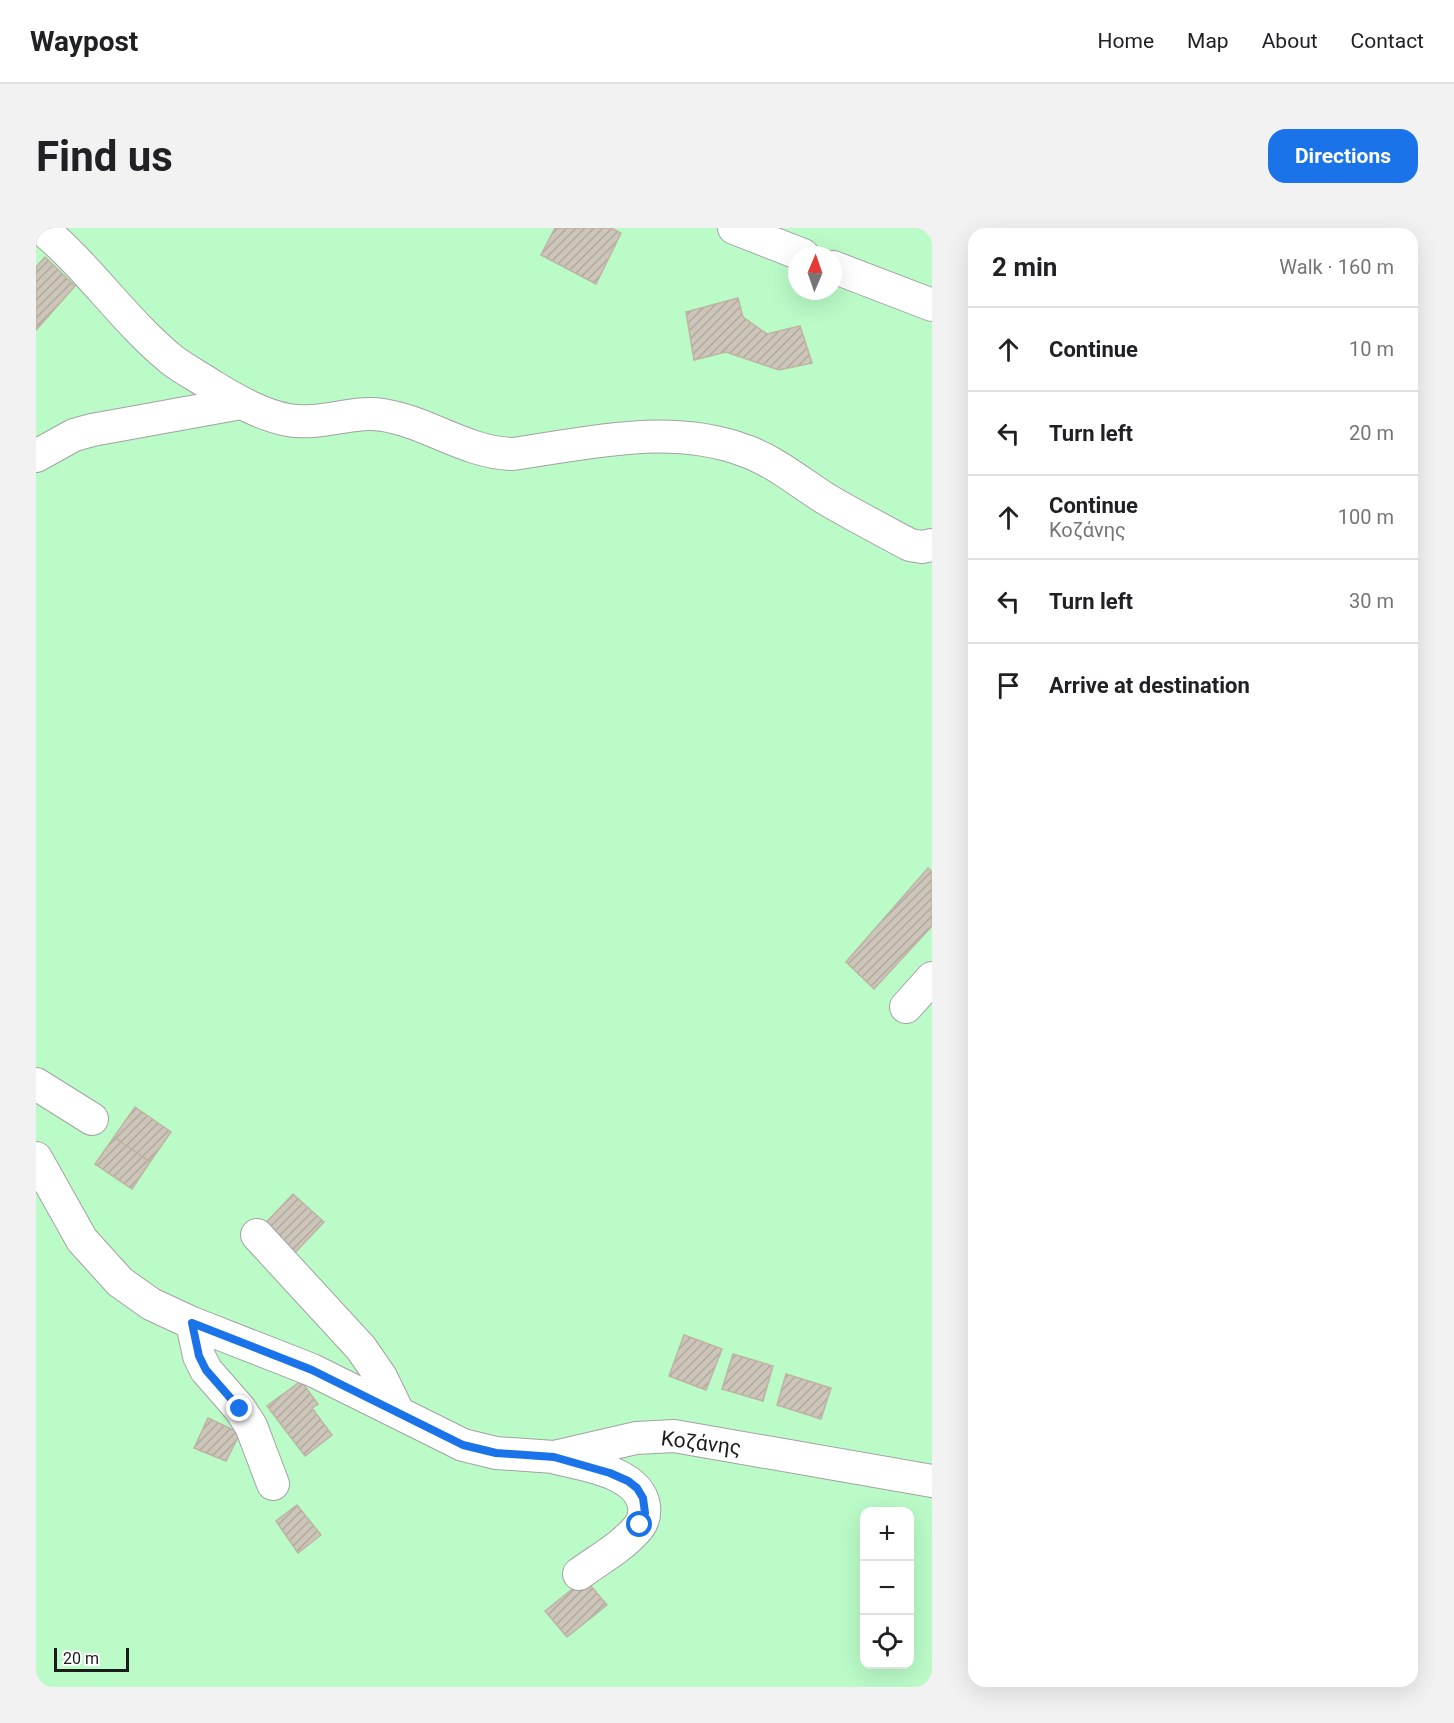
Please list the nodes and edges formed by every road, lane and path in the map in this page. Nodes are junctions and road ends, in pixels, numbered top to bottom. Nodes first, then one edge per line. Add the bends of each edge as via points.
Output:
1 (41, 228) edge
2 (734, 228) edge
3 (788, 249) edge
4 (842, 270) edge
5 (932, 305) edge
6 (241, 404) junction
7 (36, 456) edge
8 (932, 545) edge
9 (932, 978) edge
10 (906, 1007) dead end
11 (36, 1084) edge
12 (92, 1119) dead end
13 (36, 1158) edge
14 (257, 1235) dead end
15 (192, 1323) junction
16 (398, 1412) junction
17 (554, 1457) junction
18 (932, 1481) edge
19 (273, 1484) dead end
20 (579, 1574) dead end

1 - 6 street via 173,360
2 - 3 street
4 - 5 street
6 - 7 street via 92,430
6 - 8 street via 298,422 366,414 389,416 496,453 640,436 713,442 762,458 827,500 910,545
9 - 10 street
11 - 12 street
13 - 15 street, Κοζάνης via 82,1240 101,1263 151,1304
14 - 16 street via 361,1348
15 - 16 street, Κοζάνης via 312,1370
15 - 19 street via 206,1370 251,1426
16 - 17 street, Κοζάνης via 463,1445 496,1453
17 - 18 street, Κοζάνης via 636,1438 674,1436
17 - 20 street via 628,1481 643,1498 645,1513 640,1525

